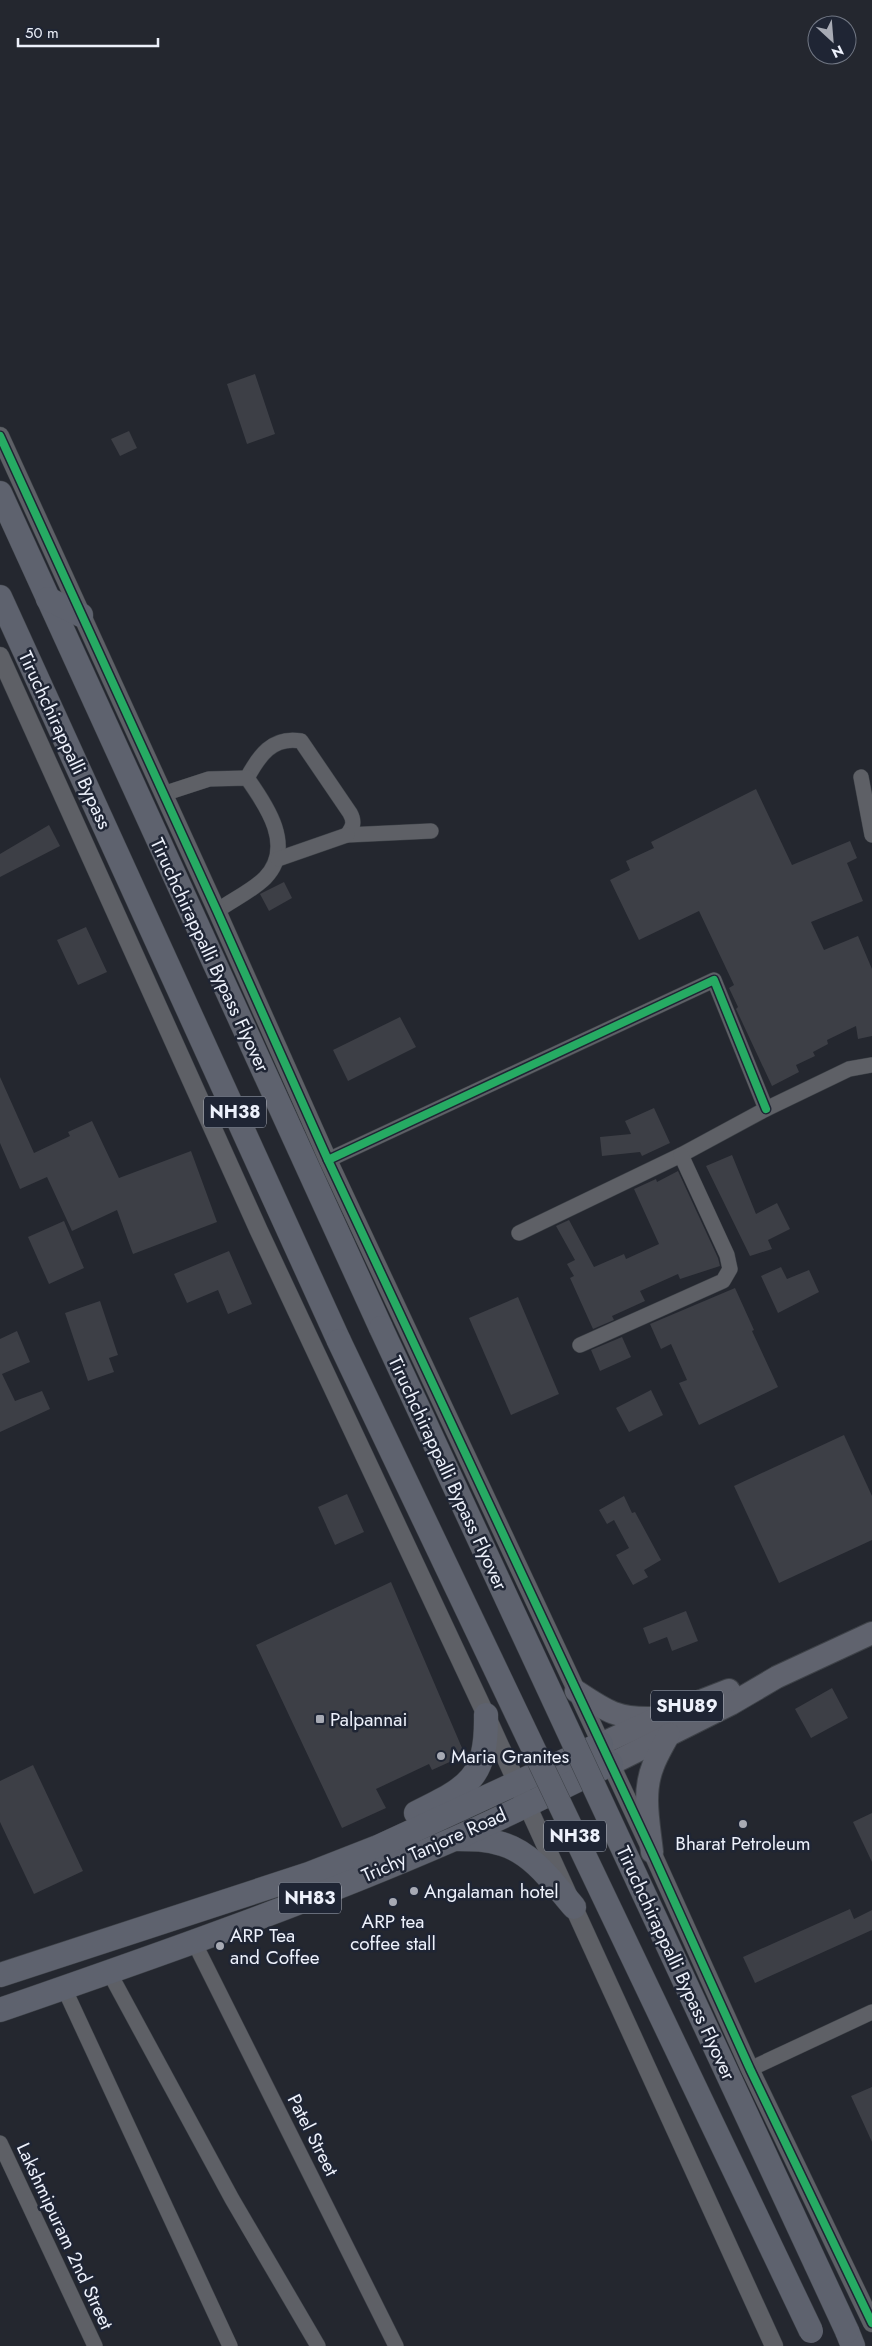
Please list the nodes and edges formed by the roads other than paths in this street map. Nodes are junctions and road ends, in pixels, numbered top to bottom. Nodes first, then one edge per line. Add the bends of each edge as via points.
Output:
1 (0, 436) edge
2 (0, 493) edge
3 (0, 597) edge
4 (48, 599) junction
5 (81, 615) junction
6 (0, 656) edge
7 (861, 777) dead end
8 (247, 778) junction
9 (163, 794) junction
10 (431, 830) dead end
11 (347, 835) junction
12 (872, 835) edge
13 (278, 859) junction
14 (131, 883) joint
15 (217, 911) junction
16 (872, 1066) edge
17 (766, 1109) junction
18 (681, 1154) junction
19 (328, 1160) junction
20 (519, 1233) dead end
21 (580, 1345) dead end
22 (872, 1633) edge
23 (576, 1691) junction
24 (486, 1715) junction
25 (663, 1726) junction
26 (606, 1754) junction
27 (522, 1793) junction
28 (456, 1839) junction
29 (378, 1847) junction
30 (652, 1852) junction
31 (574, 1907) junction
32 (194, 1942) junction
33 (109, 1972) junction
34 (0, 1975) edge
35 (64, 1988) junction
36 (0, 2010) edge
37 (872, 2012) edge
38 (750, 2069) junction
39 (2, 2151) edge
40 (872, 2323) edge
41 (814, 2338) edge
42 (850, 2339) edge
43 (95, 2346) edge
44 (230, 2346) edge
45 (318, 2346) edge
46 (396, 2346) edge
47 (774, 2346) edge

1 - 5 street
2 - 4 highway, NH38
3 - 14 highway, Tiruchchirappalli Bypass / NH38
4 - 5 highway
4 - 42 highway, Tiruchchirappalli Bypass Flyover / NH38, bridge via 380,1328
5 - 9 street
6 - 24 street via 263,1240
7 - 12 street
8 - 9 street via 209,779
8 - 11 street via 258,758 276,743 289,739 301,741 354,820
8 - 13 street via 274,822
9 - 15 street
10 - 11 street
11 - 13 street
13 - 15 street via 265,878
14 - 41 highway, Tiruchchirappalli Bypass Flyover / NH38, bridge via 339,1341
15 - 19 street
16 - 17 street via 849,1069
17 - 18 street
17 - 19 street via 714,980
18 - 20 street
18 - 21 street via 727,1255 730,1269 723,1281
19 - 23 street
22 - 25 main road, SHU89 via 777,1677 731,1704
23 - 25 main road via 614,1714
23 - 26 street
24 - 27 street
24 - 29 highway via 487,1740 477,1772 460,1789 395,1824
25 - 26 main road, SHU89
25 - 30 main road via 648,1785 646,1807
26 - 27 highway, Trichy Tanjore Road
26 - 30 street
27 - 28 highway, Trichy Tanjore Road / NH83
27 - 29 highway, Trichy Tanjore Road
27 - 31 street
28 - 31 highway via 504,1844 532,1860
28 - 32 highway, Trichy Tanjore Road / NH83
29 - 34 highway, Trichy Tanjore Road / NH83 via 309,1874
30 - 38 street
31 - 47 street
32 - 33 highway, Trichy Tanjore Road / NH83
32 - 46 street, Patel Street
33 - 35 highway, Trichy Tanjore Road / NH83
33 - 45 street via 232,2199
35 - 36 highway, Trichy Tanjore Road / NH83
35 - 44 street
37 - 38 street
38 - 40 street
39 - 43 street, Lakshmipuram 2nd Street

